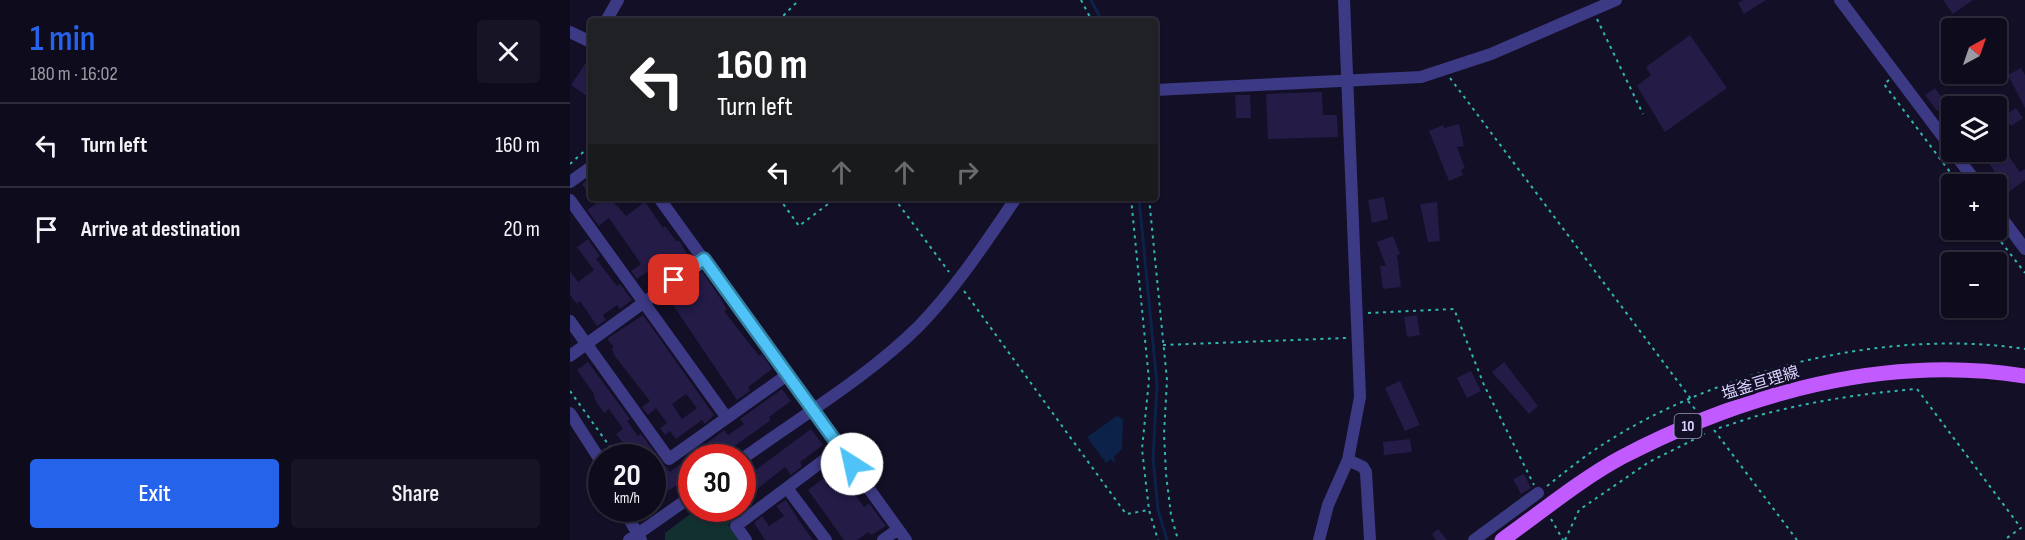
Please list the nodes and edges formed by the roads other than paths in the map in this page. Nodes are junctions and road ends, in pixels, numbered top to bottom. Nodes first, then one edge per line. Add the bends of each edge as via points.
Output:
1 (618, 0) edge
2 (1344, 0) edge
3 (1616, 0) edge
4 (1840, 0) edge
5 (608, 18) edge
6 (570, 32) edge
7 (588, 41) edge
8 (1347, 79) junction
9 (1158, 90) edge
10 (1941, 135) edge
11 (1961, 162) edge
12 (588, 169) edge
13 (1970, 174) edge
14 (570, 182) edge
15 (570, 200) edge
16 (661, 201) edge
17 (1014, 201) edge
18 (2007, 225) edge
19 (2025, 249) edge
20 (704, 259) junction
21 (645, 301) junction
22 (570, 321) edge
23 (586, 344) junction
24 (570, 356) edge
25 (788, 375) junction
26 (2025, 376) edge
27 (812, 409) junction
28 (570, 413) edge
29 (727, 418) junction
30 (590, 444) edge
31 (840, 448) junction
32 (756, 449) edge
33 (1348, 460) junction
34 (787, 488) junction
35 (1538, 493) road end
36 (678, 507) edge
37 (628, 522) edge
38 (898, 529) junction
39 (635, 539) edge
40 (746, 540) edge
41 (826, 540) edge
42 (883, 540) edge
43 (906, 540) edge
44 (1318, 540) edge
45 (1370, 540) edge
46 (1474, 540) edge
47 (1503, 540) edge

1 - 5 street
2 - 8 street
3 - 8 street via 1491,54 1421,77
4 - 10 street
6 - 7 street
8 - 9 street
8 - 33 street via 1360,397
11 - 13 street
12 - 14 street
15 - 21 street
16 - 20 street
17 - 27 street via 957,282 903,341
18 - 19 street
20 - 21 street
20 - 25 street
21 - 23 street
21 - 29 street
22 - 23 street
23 - 24 street
23 - 29 street via 669,459
25 - 27 street
25 - 29 street
26 - 47 main road, 塩釜亘理線 / 10 via 1996,371 1898,372 1833,381 1757,399 1620,458
27 - 31 street
27 - 32 street
28 - 30 street
31 - 34 street
31 - 38 street
33 - 44 street
33 - 45 street via 1366,472
34 - 40 street via 736,526
34 - 41 street
35 - 46 street
36 - 39 street
37 - 39 street
38 - 42 street
38 - 43 street

